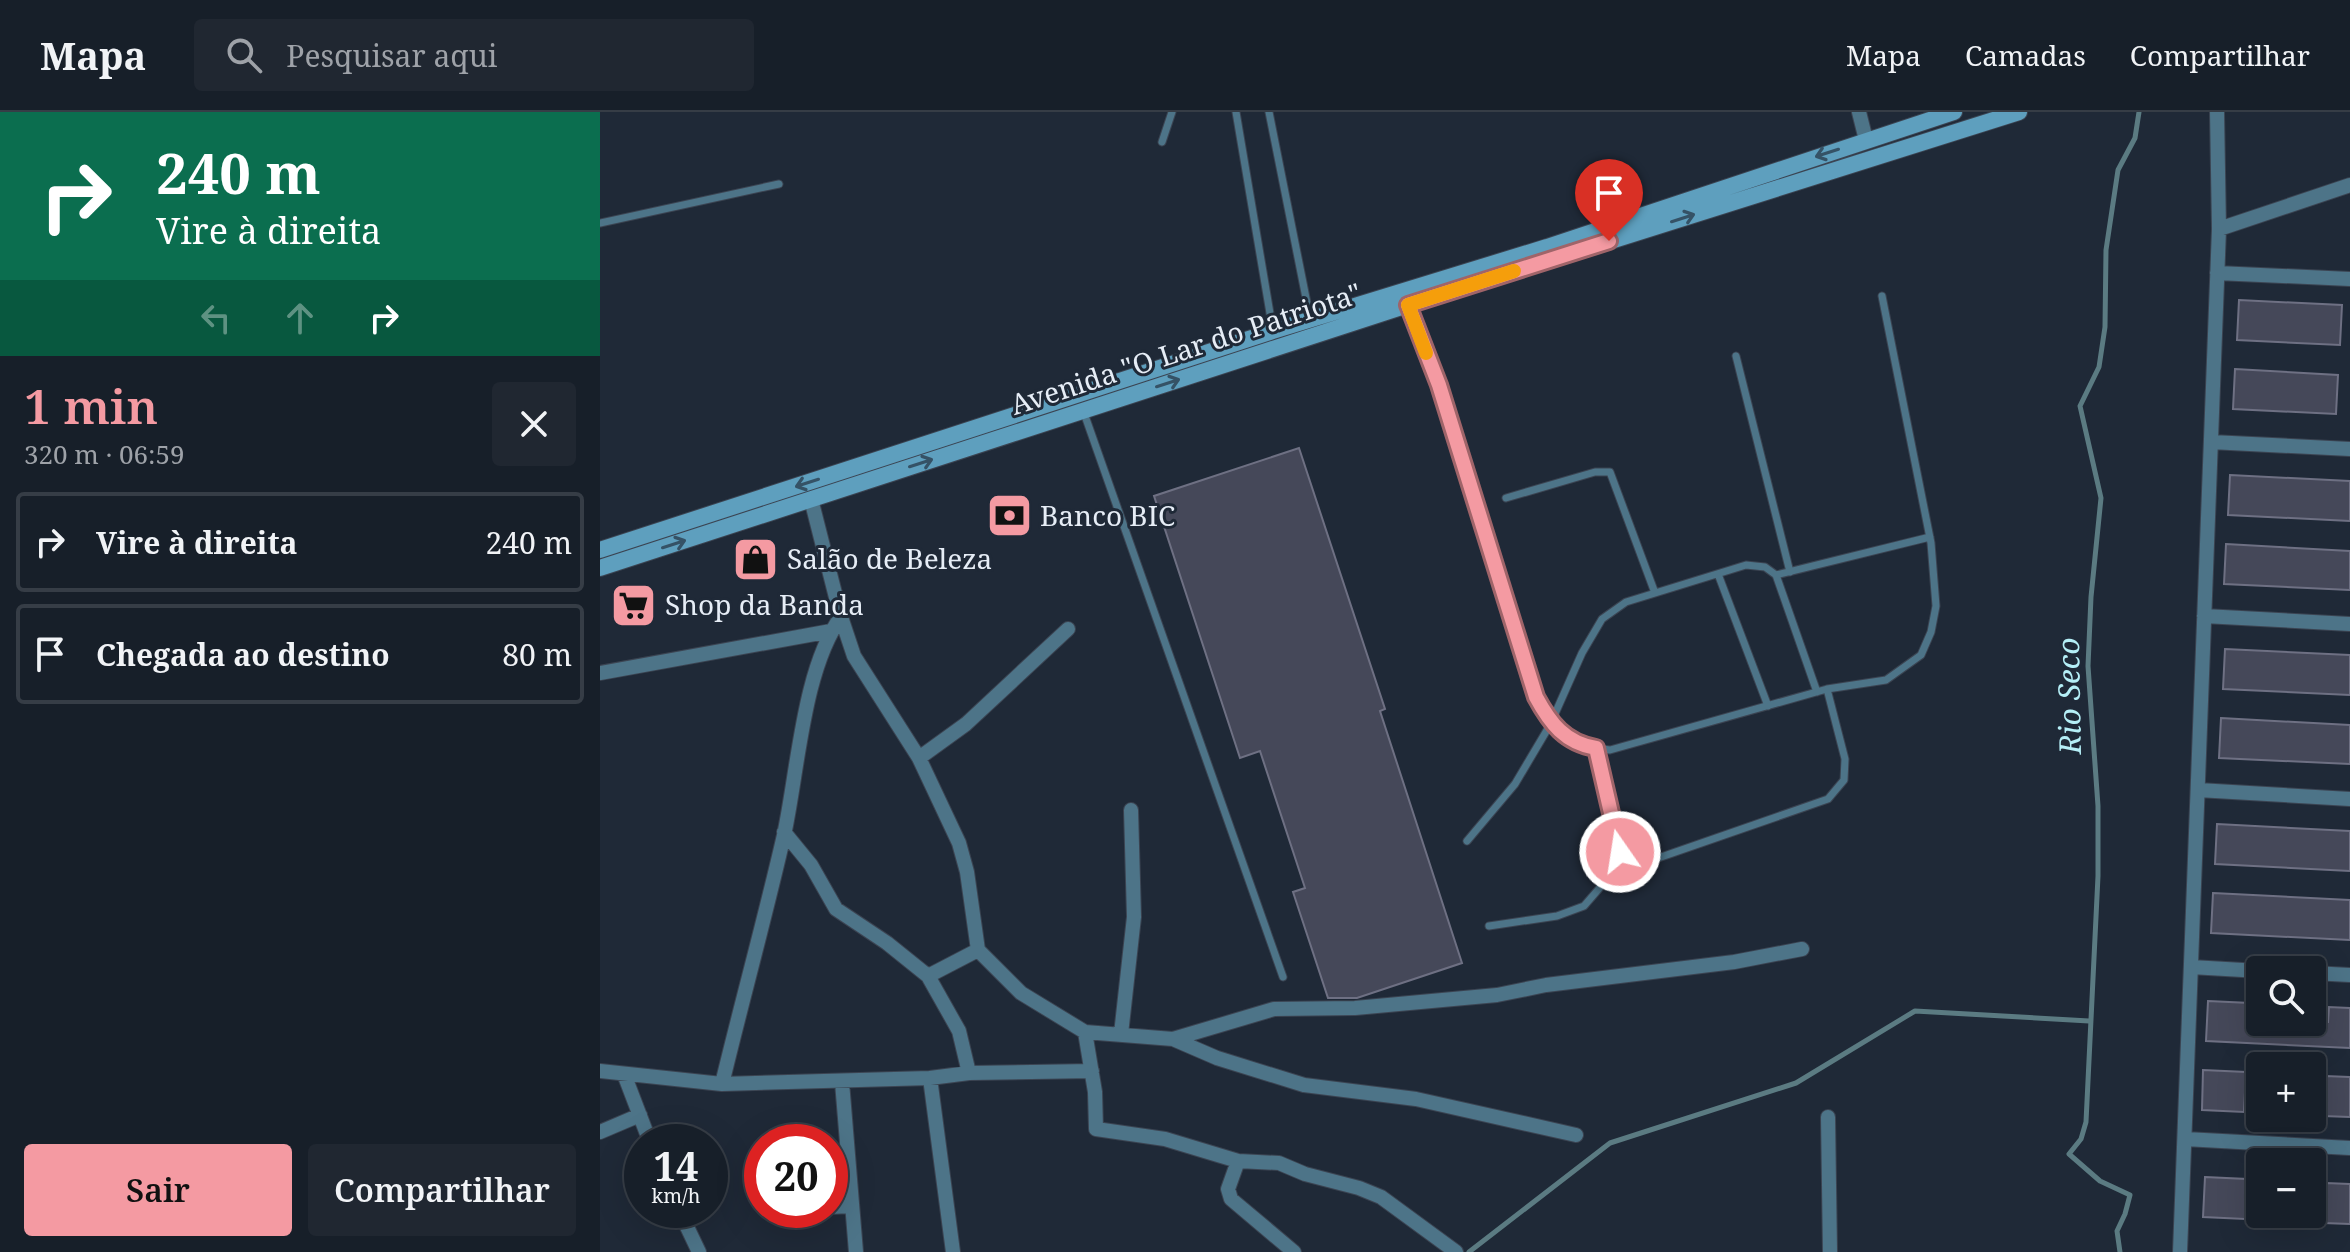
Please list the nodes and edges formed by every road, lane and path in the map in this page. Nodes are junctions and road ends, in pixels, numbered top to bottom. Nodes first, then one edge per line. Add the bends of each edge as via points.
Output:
1 (1172, 112) edge
2 (1236, 112) edge
3 (1269, 112) edge
4 (1859, 112) edge
5 (1954, 112) edge
6 (2019, 112) edge
7 (2217, 112) edge
8 (1866, 140) junction
9 (1162, 142) dead end
10 (779, 184) dead end
11 (2350, 185) edge
12 (600, 223) edge
13 (2219, 229) junction
14 (2217, 273) junction
15 (2350, 279) edge
16 (1882, 296) dead end
17 (1408, 305) junction
18 (1310, 319) junction
19 (1273, 331) junction
20 (1736, 356) dead end
21 (1083, 410) junction
22 (2211, 442) junction
23 (2350, 449) edge
24 (1506, 498) dead end
25 (811, 499) junction
26 (1930, 537) junction
27 (600, 550) edge
28 (600, 568) edge
29 (1790, 572) junction
30 (1718, 574) junction
31 (1776, 575) junction
32 (1655, 593) junction
33 (2204, 616) junction
34 (841, 617) junction
35 (2350, 624) edge
36 (1068, 629) dead end
37 (831, 631) junction
38 (600, 673) edge
39 (1827, 689) junction
40 (1817, 692) junction
41 (1768, 706) junction
42 (1550, 725) junction
43 (1596, 748) junction
44 (919, 758) junction
45 (2198, 790) junction
46 (2350, 799) edge
47 (1131, 810) dead end
48 (784, 832) junction
49 (1467, 841) dead end
50 (1623, 861) junction
51 (1489, 926) dead end
52 (1802, 949) dead end
53 (978, 950) junction
54 (2191, 967) junction
55 (2246, 970) edge
56 (2326, 974) edge
57 (2350, 975) edge
58 (928, 976) junction
59 (1283, 977) dead end
60 (1085, 1032) junction
61 (1121, 1034) junction
62 (1173, 1039) junction
63 (600, 1071) edge
64 (1092, 1071) junction
65 (969, 1073) junction
66 (624, 1074) junction
67 (930, 1078) junction
68 (842, 1082) junction
69 (722, 1084) junction
70 (640, 1115) junction
71 (1828, 1117) dead end
72 (643, 1124) edge
73 (600, 1132) edge
74 (1576, 1135) dead end
75 (2185, 1139) junction
76 (2350, 1148) edge
77 (1238, 1161) junction
78 (848, 1206) edge
79 (852, 1206) junction
80 (688, 1228) edge
81 (699, 1252) edge
82 (856, 1252) edge
83 (953, 1252) edge
84 (1294, 1252) edge
85 (1456, 1252) edge
86 (1830, 1252) edge
87 (2180, 1252) edge

1 - 9 lane
2 - 19 lane
3 - 18 lane
4 - 8 street
5 - 8 main road, Avenida "O Lar do Patriota"
17 -> 6 main road, Avenida "O Lar do Patriota"
7 - 13 street
8 -> 18 main road, Avenida "O Lar do Patriota" via 1547,247
10 - 12 lane
11 - 13 street
13 - 14 street
14 - 15 street
14 - 22 street
16 - 26 lane
21 -> 17 main road, Avenida "O Lar do Patriota"
17 - 42 lane via 1439,385 1536,697
18 - 19 main road, Avenida "O Lar do Patriota"
19 -> 27 main road, Avenida "O Lar do Patriota"
20 - 29 lane
25 -> 21 main road, Avenida "O Lar do Patriota"
21 - 59 lane
22 - 23 street
22 - 33 street
24 - 32 lane via 1610,472
28 -> 25 main road, Avenida "O Lar do Patriota"
25 - 34 street
26 - 29 lane
26 - 39 lane via 1936,606 1921,655 1886,680
29 - 31 lane
30 - 31 lane via 1746,565 1765,567
30 - 32 lane
30 - 41 lane
31 - 40 lane
32 - 42 lane via 1626,602 1602,619
33 - 35 street
33 - 45 street
34 - 37 street
34 - 44 street via 854,656
36 - 44 street via 966,724
37 - 38 street
37 - 48 street via 814,679
39 - 40 lane
39 - 50 lane via 1845,759 1844,780 1828,799 1638,865
40 - 41 lane
41 - 43 lane via 1610,750
42 - 43 lane
42 - 49 lane via 1515,784
43 - 50 lane
44 - 53 street via 959,843
45 - 46 street
45 - 54 street
47 - 61 street via 1134,917
48 - 58 street via 836,909
48 - 69 street
50 - 51 lane via 1584,906 1557,916
52 - 62 street via 1497,995 1355,1008 1274,1009
53 - 58 street
53 - 60 street via 1021,993
54 - 55 street
54 - 75 street
56 - 57 street
58 - 65 street via 959,1031
60 - 61 street
60 - 64 street
61 - 62 street
62 - 74 street via 1304,1085 1416,1099
63 - 66 street
64 - 65 street
64 - 77 street via 1096,1129 1165,1139
65 - 67 street
66 - 69 street
66 - 70 street
67 - 68 street
67 - 83 street
68 - 69 street
68 - 79 street
70 - 72 street
70 - 73 street
71 - 86 street
75 - 76 street
75 - 87 street
77 - 84 street via 1228,1189 1231,1199
77 - 85 street via 1279,1163 1381,1197
78 - 79 street
79 - 82 street
80 - 81 street

